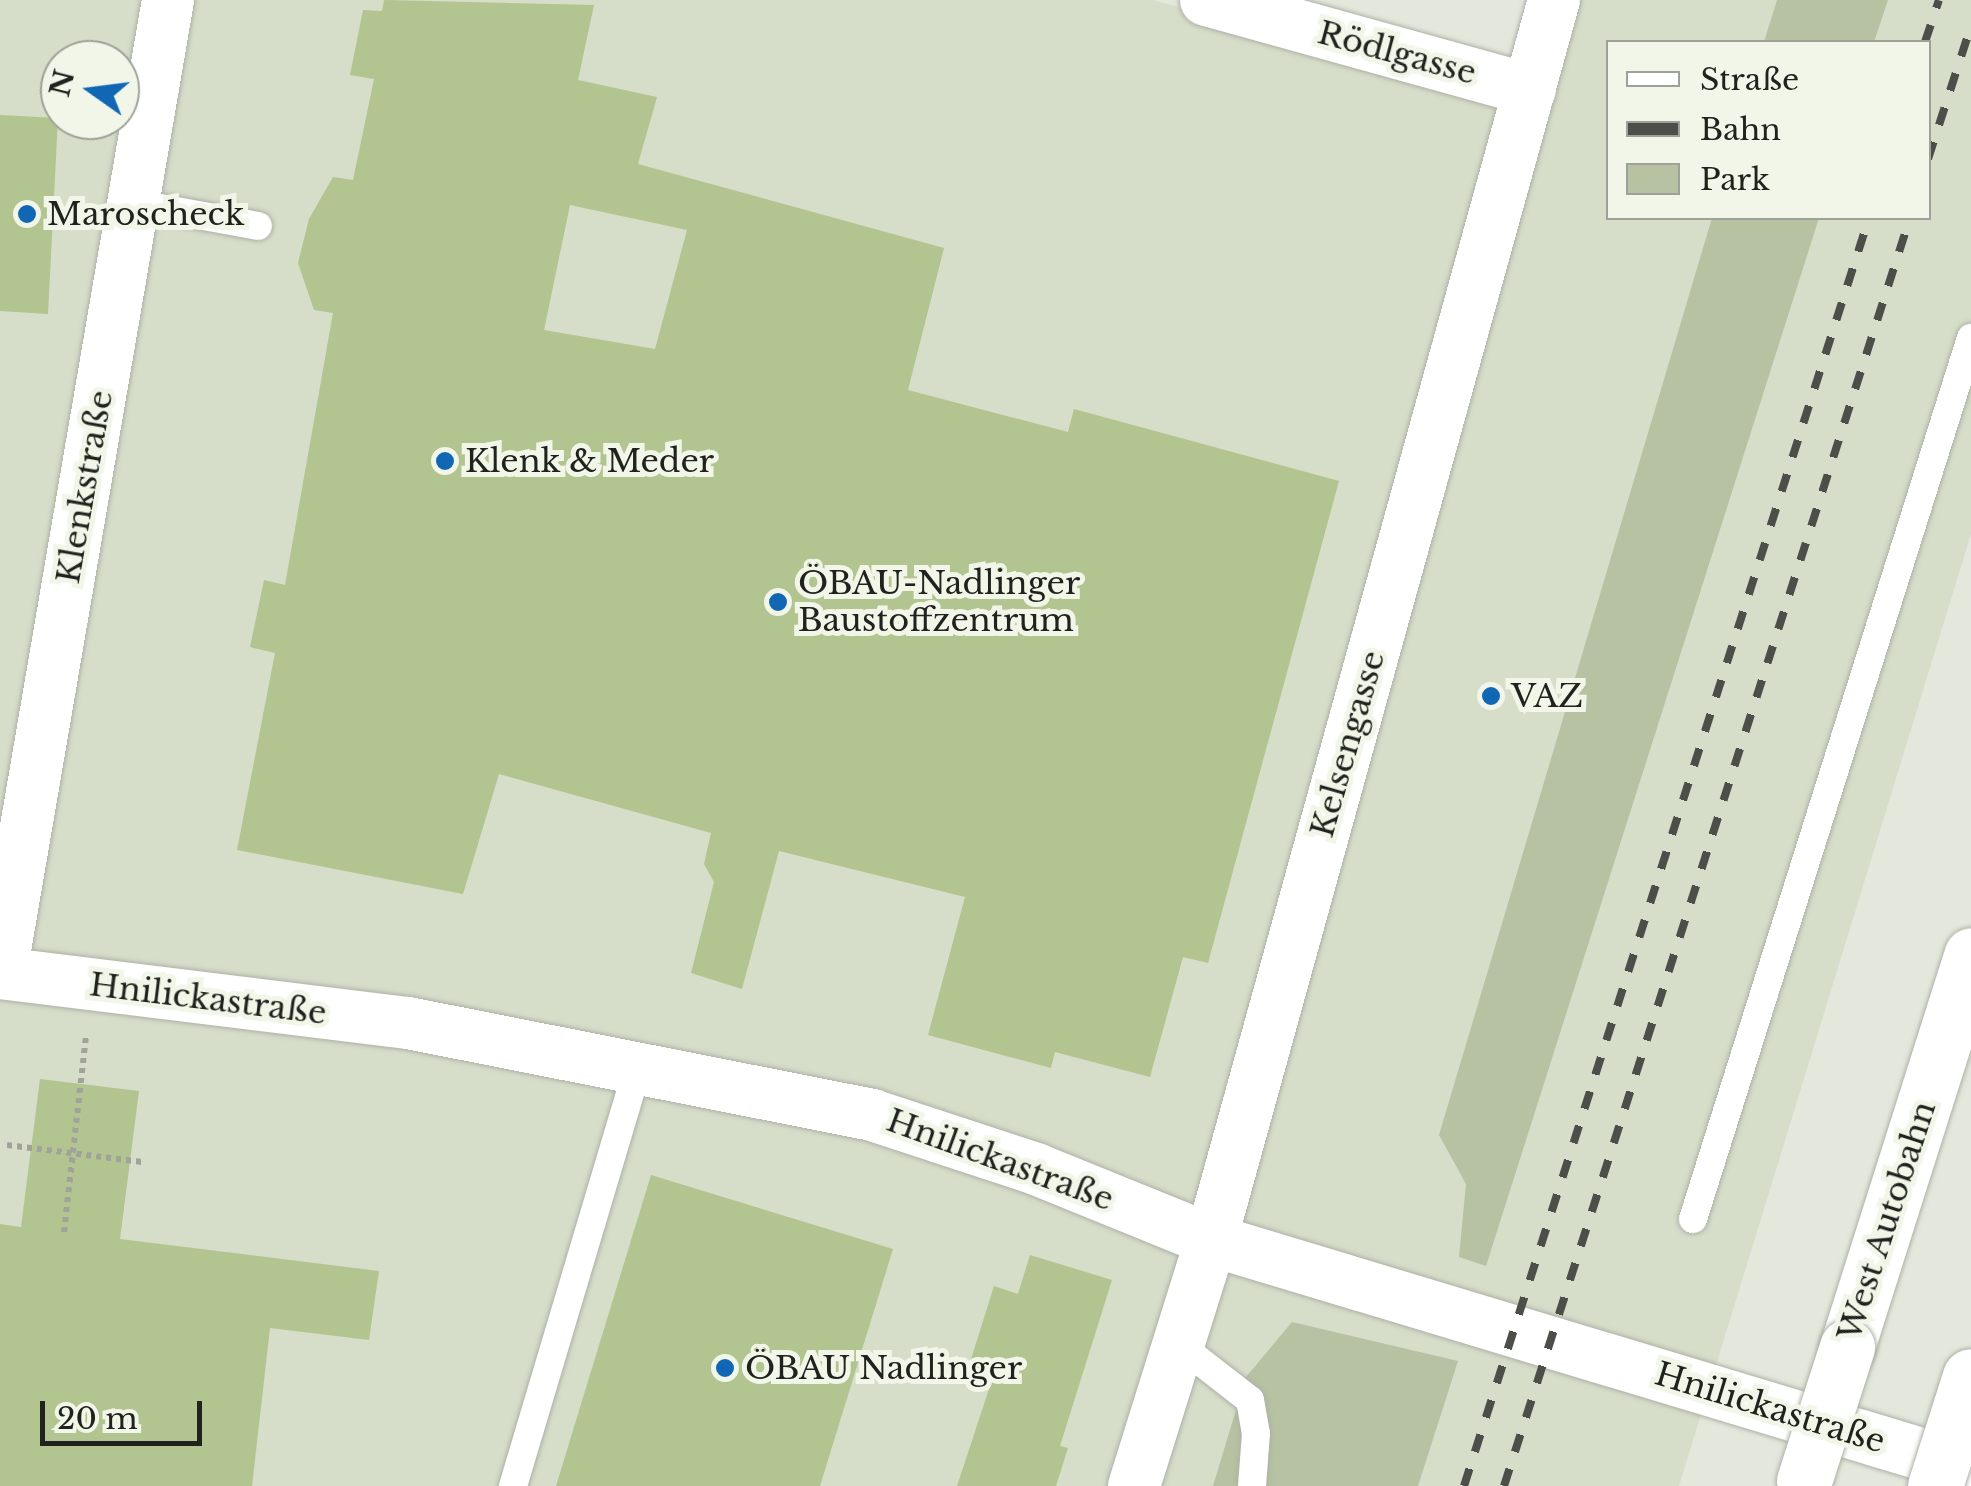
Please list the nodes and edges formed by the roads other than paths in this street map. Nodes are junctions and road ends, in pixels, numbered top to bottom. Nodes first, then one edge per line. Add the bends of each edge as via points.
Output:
1 (168, 0) edge
2 (1206, 0) edge
3 (1554, 0) edge
4 (1530, 90) junction
5 (134, 204) junction
6 (258, 226) dead end
7 (1971, 338) edge
8 (1971, 955) edge
9 (1, 973) edge
10 (639, 1064) junction
11 (1694, 1218) dead end
12 (1211, 1240) junction
13 (1178, 1344) junction
14 (1970, 1374) edge
15 (1971, 1469) edge
16 (1803, 1483) edge
17 (513, 1486) edge
18 (1134, 1486) edge
19 (1252, 1486) edge
20 (1935, 1486) edge

1 - 5 street, Klenkstraße
2 - 4 street, Rödlgasse
3 - 4 street, Kelsengasse
4 - 12 street, Kelsengasse
5 - 6 lane
5 - 9 street, Klenkstraße
7 - 11 lane
8 - 16 highway, West Autobahn, bridge
9 - 10 street, Hnilickastraße via 408,1023
10 - 12 street, Hnilickastraße via 943,1136
10 - 17 lane
12 - 13 street, Kelsengasse
12 - 15 street, Hnilickastraße
13 - 18 street, Kelsengasse
13 - 19 lane via 1250,1400 1256,1432
14 - 20 highway, bridge

